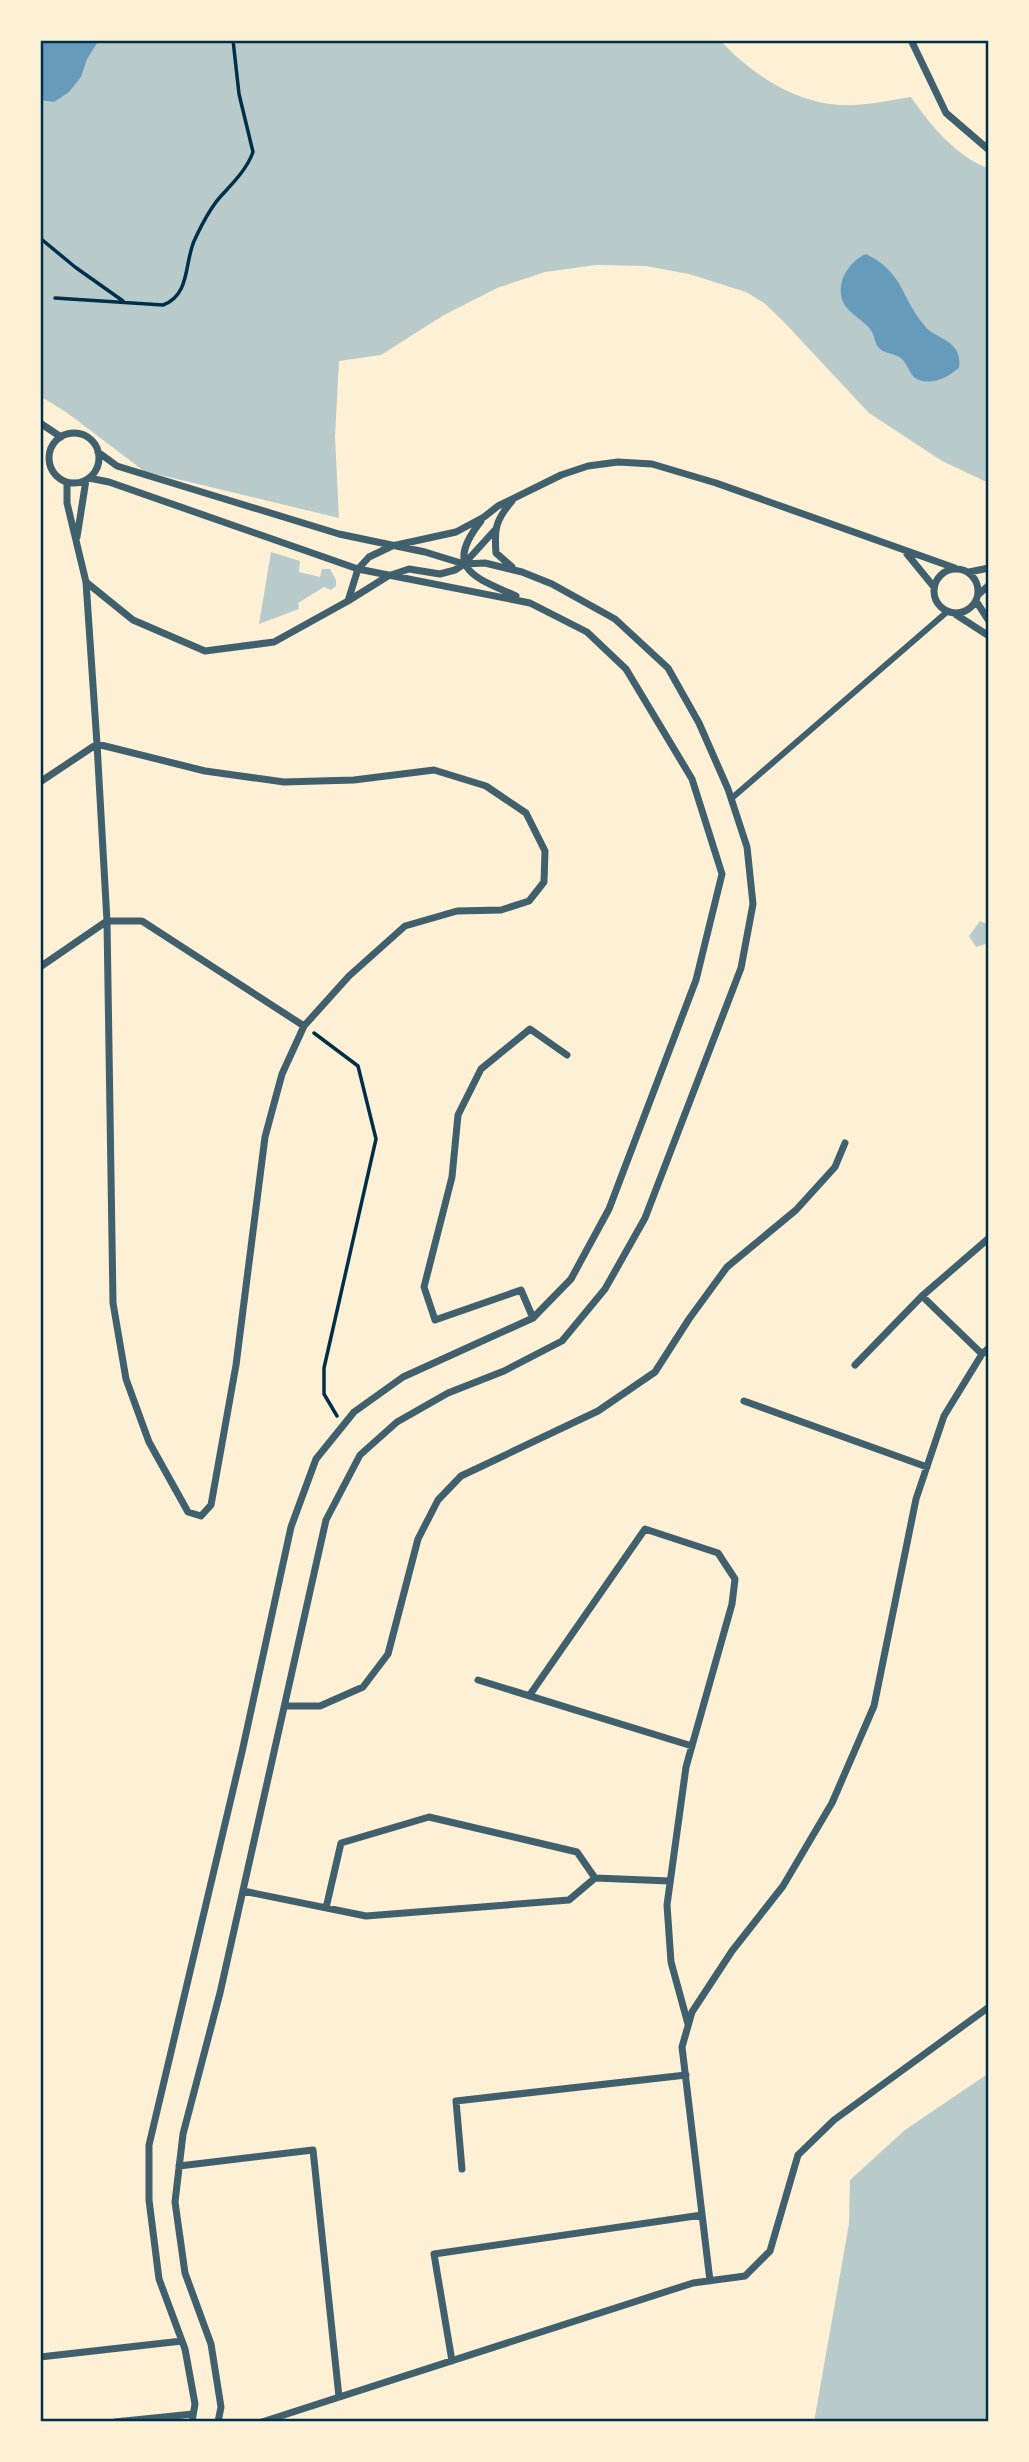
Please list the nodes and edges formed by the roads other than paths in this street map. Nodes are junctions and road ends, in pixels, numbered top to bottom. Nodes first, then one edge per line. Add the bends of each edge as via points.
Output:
1 (911, 40) edge
2 (989, 150) edge
3 (40, 423) edge
4 (61, 437) junction
5 (40, 446) edge
6 (50, 452) junction
7 (98, 452) junction
8 (87, 479) junction
9 (67, 482) junction
10 (513, 499) junction
11 (484, 517) junction
12 (494, 531) junction
13 (76, 541) junction
14 (392, 546) junction
15 (907, 553) junction
16 (464, 564) junction
17 (955, 568) junction
18 (989, 568) edge
19 (358, 569) junction
20 (523, 572) junction
21 (969, 572) junction
22 (388, 576) junction
23 (86, 582) junction
24 (989, 585) edge
25 (934, 587) junction
26 (977, 598) junction
27 (348, 601) junction
28 (530, 603) junction
29 (951, 612) junction
30 (989, 621) edge
31 (989, 636) edge
32 (97, 744) junction
33 (40, 782) edge
34 (732, 798) junction
35 (107, 921) junction
36 (40, 967) edge
37 (304, 1026) junction
38 (567, 1055) dead end
39 (845, 1143) dead end
40 (989, 1238) edge
41 (922, 1297) junction
42 (533, 1318) junction
43 (985, 1351) edge
44 (855, 1365) dead end
45 (744, 1401) dead end
46 (927, 1467) junction
47 (478, 1680) dead end
48 (529, 1696) junction
49 (285, 1706) junction
50 (692, 1746) junction
51 (595, 1878) junction
52 (670, 1881) junction
53 (243, 1891) junction
54 (326, 1908) junction
55 (989, 2007) edge
56 (688, 2025) junction
57 (686, 2075) junction
58 (179, 2165) junction
59 (462, 2169) dead end
60 (702, 2214) junction
61 (710, 2281) junction
62 (182, 2341) junction
63 (40, 2357) edge
64 (452, 2361) junction
65 (339, 2397) junction
66 (192, 2418) edge
67 (115, 2422) edge
68 (218, 2422) edge
69 (262, 2422) edge

1 - 2 street via 946,113
3 - 4 street
4 - 6 street
4 - 7 street via 84,436
5 - 6 street
6 - 9 street via 54,474
7 - 8 street via 96,468
7 - 14 street via 117,466
8 - 9 street
8 - 13 street
8 - 19 street via 109,482
9 - 13 street
10 - 11 street
10 - 12 street
10 - 15 street via 588,466 652,464
11 - 14 street via 456,532
11 - 16 street via 469,536
12 - 16 street
12 - 20 street via 496,552
13 - 23 street
14 - 16 street
14 - 19 street via 369,557
15 - 17 street
15 - 25 street
16 - 20 street
16 - 22 street via 440,574 409,569
16 - 28 street via 472,575
17 - 21 street
17 - 25 street via 941,574
18 - 21 street
19 - 22 street
19 - 27 street
20 - 34 street via 615,619 668,668 699,723
21 - 26 street via 977,582
22 - 27 street
22 - 28 street
23 - 27 street via 133,620 205,651 274,642
23 - 32 street
24 - 26 street
25 - 29 street via 937,602
26 - 29 street via 967,610
26 - 30 street
28 - 42 street via 587,632 626,669 692,779 722,874 696,980 609,1209 571,1279
29 - 31 street
29 - 34 street
32 - 33 street
32 - 35 street
32 - 37 street via 205,771 284,782 434,771 486,786 526,813 545,850 544,882 529,901 501,910 457,911 405,926 349,976
34 - 49 street via 747,847 753,904 741,968 645,1218 605,1289 562,1341 448,1393 397,1422 360,1454 326,1520
35 - 36 street
35 - 37 street via 142,921
35 - 37 street via 113,1303 126,1379 149,1442 188,1513 201,1516 211,1505 232,1390 265,1137 282,1074
38 - 42 street via 530,1029 481,1069 457,1115 452,1177 424,1287 435,1321 521,1290
39 - 49 street via 835,1167 796,1210 727,1267 655,1371 598,1411 461,1476 438,1500 418,1539 388,1654 363,1687 320,1706
40 - 41 street
41 - 43 street
41 - 44 street
42 - 62 street via 403,1377 354,1412 316,1460 291,1527 149,2145 149,2200 159,2279
43 - 46 street via 943,1416
45 - 46 street
46 - 56 street via 916,1499 874,1706 832,1803 783,1886 732,1951
47 - 48 street
48 - 50 street
48 - 50 street via 645,1529 718,1553 735,1579
49 - 53 street
50 - 52 street
51 - 52 street
51 - 54 street via 569,1900 366,1916
51 - 54 street via 577,1852 429,1816 341,1843
52 - 56 street via 671,1962
53 - 54 street
53 - 58 street
55 - 61 street via 834,2120 799,2155 770,2251 745,2276
56 - 57 street via 682,2047
57 - 59 street via 456,2101
57 - 60 street
58 - 65 street via 313,2150
58 - 68 street via 175,2203 185,2273 211,2344
60 - 61 street
60 - 64 street via 434,2254
61 - 64 street
62 - 63 street
62 - 66 street via 195,2404
64 - 65 street
65 - 69 street
66 - 67 street

